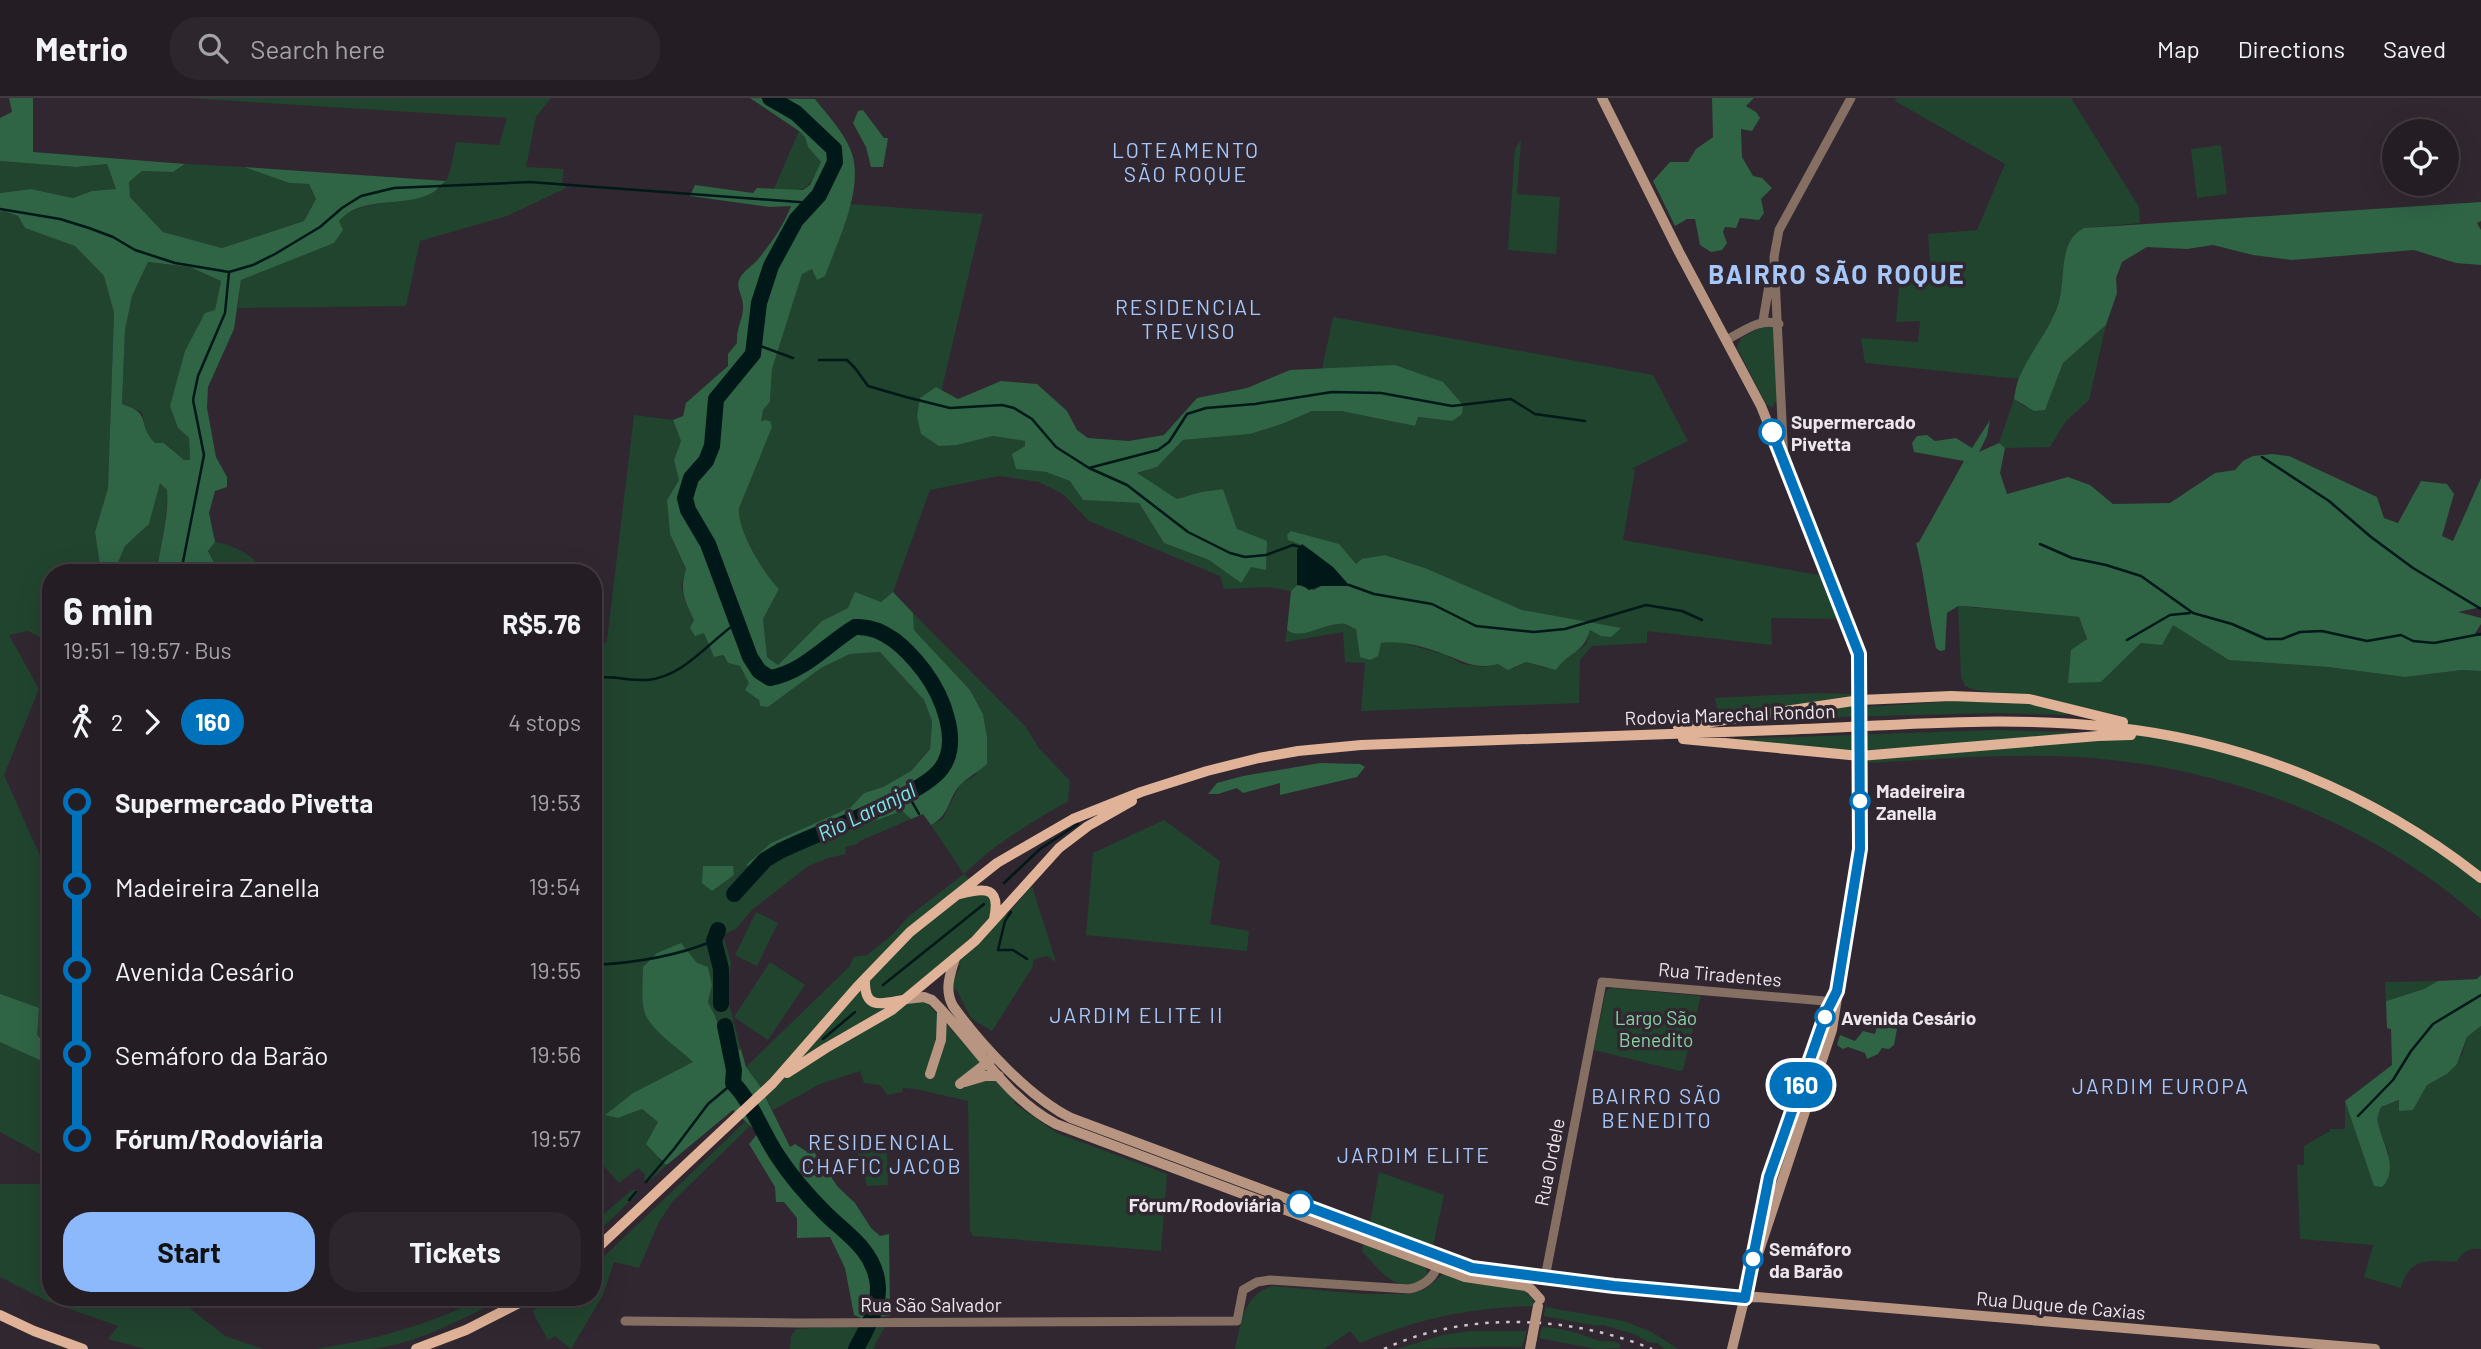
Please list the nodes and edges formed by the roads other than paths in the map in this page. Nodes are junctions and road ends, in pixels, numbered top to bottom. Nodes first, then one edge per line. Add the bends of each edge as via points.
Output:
1 (1602, 98) edge
2 (1851, 98) edge
3 (1774, 257) junction
4 (1763, 321) junction
5 (1779, 324) junction
6 (1726, 340) junction
7 (1782, 407) junction
8 (1763, 411) junction
9 (1784, 465) junction
10 (1860, 703) junction
11 (1632, 735) junction
12 (2179, 737) junction
13 (1860, 752) junction
14 (1159, 787) junction
15 (2481, 878) edge
16 (958, 895) junction
17 (994, 921) junction
18 (955, 958) junction
19 (864, 980) junction
20 (1602, 982) joint
21 (1835, 998) junction
22 (906, 999) junction
23 (943, 1012) junction
24 (992, 1059) junction
25 (930, 1074) dead end
26 (999, 1076) junction
27 (1802, 1083) junction
28 (769, 1087) junction
29 (1814, 1087) junction
30 (1061, 1113) junction
31 (1056, 1124) junction
32 (1122, 1137) junction
33 (1118, 1148) junction
34 (1773, 1164) junction
35 (1789, 1165) junction
36 (1230, 1177) junction
37 (1226, 1188) junction
38 (1259, 1188) junction
39 (1255, 1199) junction
40 (1298, 1209) junction
41 (602, 1244) edge
42 (1439, 1261) junction
43 (1471, 1273) junction
44 (1545, 1278) junction
45 (1748, 1284) junction
46 (1745, 1298) junction
47 (1539, 1302) junction
48 (513, 1306) edge
49 (0, 1315) edge
50 (625, 1321) dead end
51 (1531, 1344) edge
52 (83, 1349) edge
53 (416, 1349) edge
54 (1732, 1349) edge
55 (2375, 1349) edge

1 - 6 main road
2 - 3 street via 1779,230
3 - 4 street
3 - 5 street
4 - 5 street
4 - 6 street
5 - 7 street
6 - 8 main road
7 - 8 street via 1773,413
7 - 9 street
8 - 9 main road
9 - 10 main road via 1857,648
10 - 11 main road
10 - 12 main road via 1951,696 2019,697
10 - 13 main road, bridge
11 - 12 main road, Rodovia Marechal Rondon via 2004,722 2090,725
11 - 13 main road
11 - 14 main road, Rodovia Marechal Rondon via 1309,749 1235,763
12 - 13 main road via 2112,735
12 - 15 main road, Rodovia Marechal Rondon via 2262,758 2341,790 2415,831
13 - 21 main road via 1860,849
14 - 16 main road, Rodovia Marechal Rondon via 1062,824 997,863
14 - 17 main road, Rodovia Marechal Rondon via 1068,841
16 - 17 main road via 990,891 997,903
16 - 19 main road, Rodovia Marechal Rondon via 910,932
17 - 18 main road, Rodovia Marechal Rondon
18 - 22 main road, Rodovia Marechal Rondon
18 - 24 main road via 948,985 950,1000
19 - 22 main road via 865,993 872,1002
19 - 28 main road, Rodovia Marechal Rondon
20 - 21 street, Rua Tiradentes
20 - 44 street, Rua Ordele
21 - 27 main road
21 - 29 main road via 1832,1030
22 - 23 main road via 928,998
22 - 28 main road, Rodovia Marechal Rondon
23 - 24 main road
23 - 25 main road via 941,1040
24 - 26 main road
24 - 26 main road via 960,1084
24 - 30 main road
26 - 31 main road
27 - 29 main road
27 - 34 main road
28 - 41 main road, Rodovia Marechal Rondon
29 - 35 main road
30 - 31 main road
30 - 32 main road
31 - 33 main road
32 - 33 main road
32 - 36 main road
33 - 37 main road
34 - 35 main road
34 - 45 main road
35 - 45 main road
36 - 37 main road
36 - 38 main road
37 - 39 main road
38 - 39 main road
38 - 40 main road
39 - 40 main road
40 - 42 main road
42 - 43 main road
42 - 50 street, Rua São Salvador via 1428,1282 1409,1289 1258,1282 1243,1290 1237,1321
43 - 44 main road, Rua Duque de Caxias
43 - 47 main road via 1526,1286
44 - 46 main road, Rua Duque de Caxias
44 - 47 main road, Rua Ordele
45 - 46 main road
46 - 54 main road
46 - 55 main road, Rua Duque de Caxias
47 - 51 main road, Rua Ordele, bridge
48 - 53 main road
49 - 52 main road

